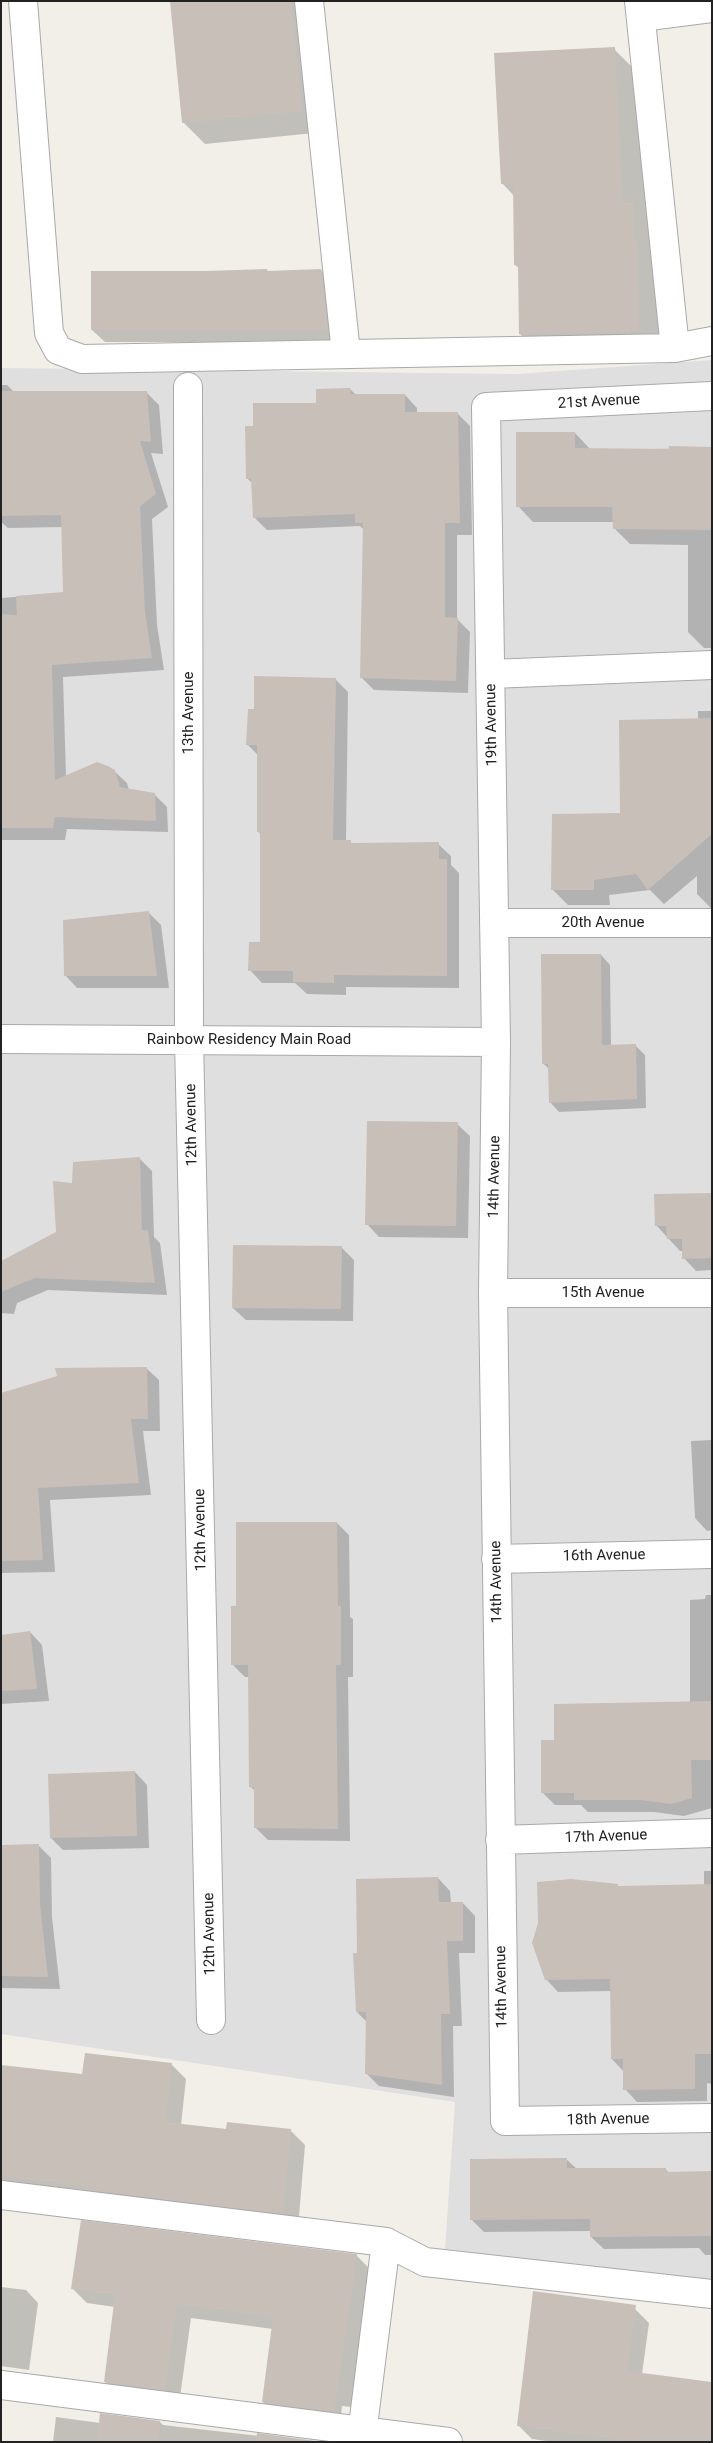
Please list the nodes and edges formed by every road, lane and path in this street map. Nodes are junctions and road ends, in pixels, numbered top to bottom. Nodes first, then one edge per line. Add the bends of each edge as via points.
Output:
1 (23, 1) edge
2 (309, 1) edge
3 (712, 8) edge
4 (640, 9) edge
5 (712, 340) edge
6 (675, 348) junction
7 (346, 353) junction
8 (188, 387) dead end
9 (712, 396) edge
10 (486, 407) joint
11 (712, 665) edge
12 (491, 674) junction
13 (712, 923) edge
14 (494, 924) junction
15 (1, 1039) edge
16 (189, 1040) junction
17 (496, 1042) junction
18 (712, 1293) edge
19 (494, 1294) junction
20 (712, 1554) edge
21 (496, 1559) junction
22 (712, 1834) edge
23 (500, 1840) junction
24 (211, 2020) dead end
25 (712, 2118) edge
26 (505, 2121) joint
27 (1, 2195) edge
28 (386, 2242) junction
29 (712, 2294) edge
30 (1, 2385) edge
31 (362, 2437) edge
32 (448, 2442) edge

1 - 7 street via 49,333 58,350 82,359
2 - 7 street
3 - 4 street
4 - 6 street
5 - 6 street
6 - 7 street
8 - 16 street, 13th Avenue
9 - 10 street, 21st Avenue
10 - 12 street, 19th Avenue
11 - 12 street
12 - 14 street, 19th Avenue
13 - 14 street, 20th Avenue
14 - 17 street, 19th Avenue
15 - 16 street, Rainbow Residency Main Road
16 - 17 street, Rainbow Residency Main Road
16 - 24 street, 12th Avenue
17 - 19 street, 14th Avenue
18 - 19 street, 15th Avenue
19 - 21 street, 14th Avenue
20 - 21 street, 16th Avenue
21 - 23 street, 14th Avenue
22 - 23 street, 17th Avenue
23 - 26 street, 14th Avenue
25 - 26 street, 18th Avenue
27 - 28 street
28 - 29 street via 425,2262
28 - 31 street
30 - 31 street
31 - 32 street

